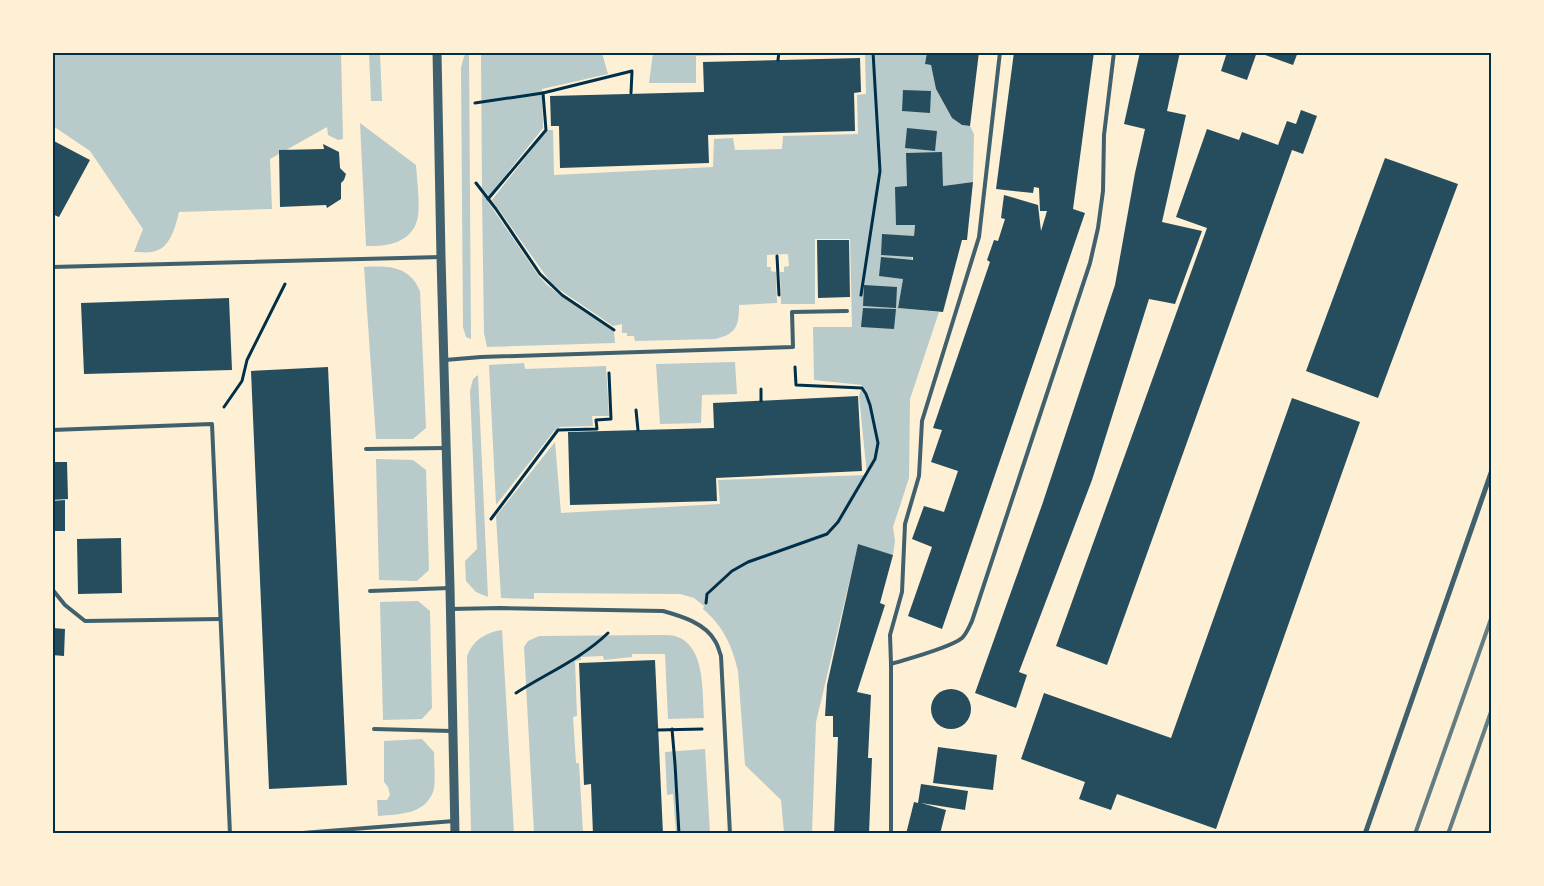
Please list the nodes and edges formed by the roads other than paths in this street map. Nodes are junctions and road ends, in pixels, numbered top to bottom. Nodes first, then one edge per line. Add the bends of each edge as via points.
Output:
1 (437, 52) edge
2 (1000, 52) edge
3 (1114, 52) edge
4 (441, 257) junction
5 (52, 267) edge
6 (847, 311) road end
7 (443, 360) junction
8 (52, 430) edge
9 (445, 448) junction
10 (366, 449) dead end
11 (1492, 470) edge
12 (450, 588) junction
13 (52, 589) edge
14 (370, 591) dead end
15 (450, 609) junction
16 (220, 619) junction
17 (891, 664) junction
18 (374, 729) dead end
19 (453, 731) junction
20 (454, 821) junction
21 (230, 834) edge
22 (290, 834) edge
23 (455, 834) edge
24 (730, 834) edge
25 (891, 834) edge
26 (1365, 834) edge

1 - 4 street
2 - 17 lane via 979,237 922,421 919,476 905,524 902,592 890,635
3 - 17 lane via 1098,228 972,621 962,638
4 - 5 lane
4 - 7 street
6 - 7 lane via 792,312 793,347
7 - 9 street
8 - 16 lane via 212,424
9 - 10 lane
9 - 12 street
11 - 26 street
12 - 14 lane
12 - 15 street
13 - 16 lane via 85,621
15 - 19 street
15 - 24 lane via 663,611 704,628 715,640 721,656
16 - 21 lane
17 - 25 lane
18 - 19 lane
19 - 20 street
20 - 22 lane
20 - 23 street

